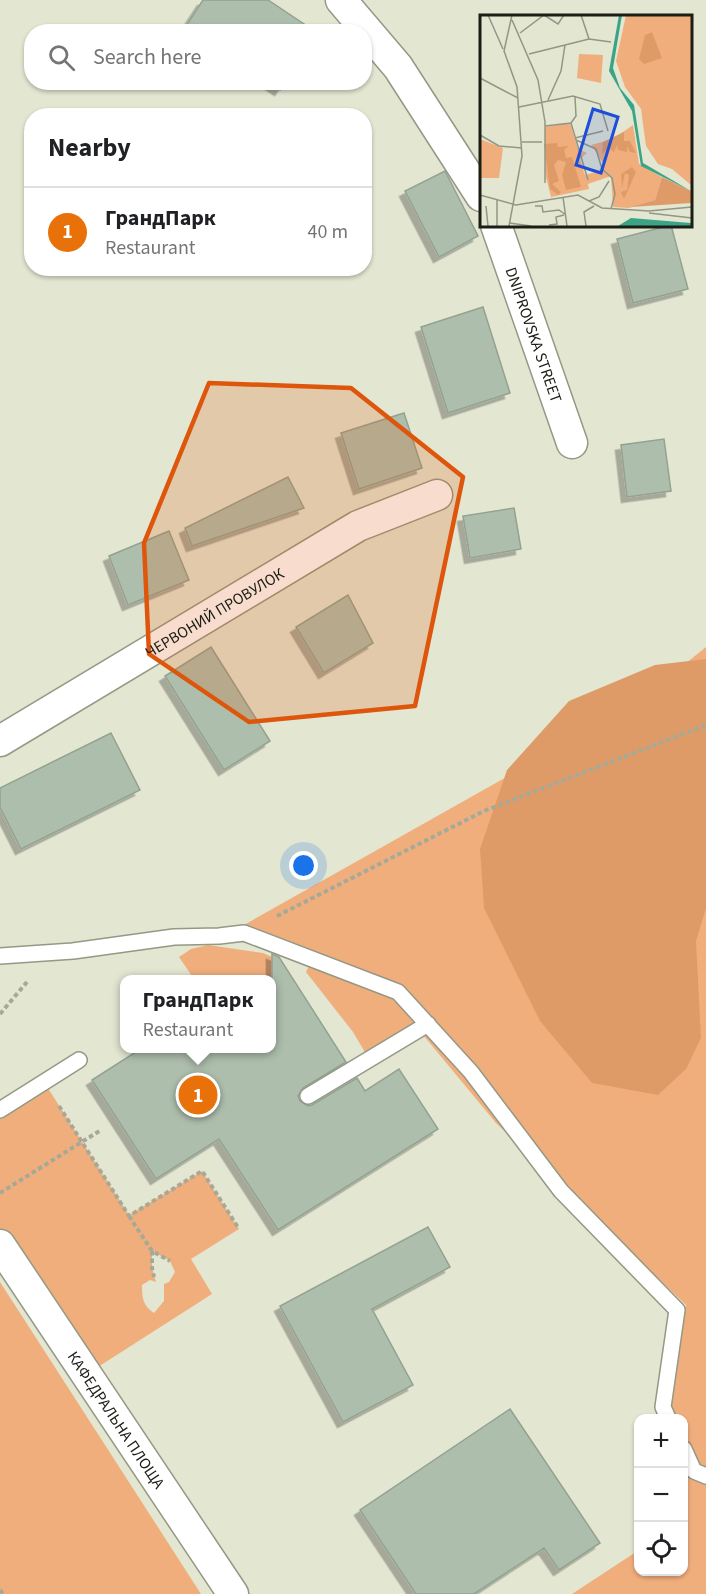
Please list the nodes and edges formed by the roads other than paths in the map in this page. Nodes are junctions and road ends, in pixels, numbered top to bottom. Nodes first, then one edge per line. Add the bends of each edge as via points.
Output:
1 (340, 0) edge
2 (361, 24) edge
3 (372, 37) edge
4 (480, 194) edge
5 (495, 226) edge
6 (572, 443) dead end
7 (437, 495) dead end
8 (0, 741) edge
9 (0, 956) edge
10 (428, 1024) junction
11 (79, 1060) dead end
12 (308, 1096) dead end
13 (0, 1110) edge
14 (0, 1245) edge
15 (666, 1414) edge
16 (688, 1458) edge
17 (706, 1476) edge
18 (233, 1594) edge

1 - 2 street
3 - 4 street via 398,67
5 - 6 street, DNIPROVSKA STREET
7 - 8 street, ЧЕРВОНИЙ ПРОВУЛОК via 358,526
9 - 10 lane via 244,933 398,992
10 - 12 lane
10 - 15 lane via 471,1072 561,1191 677,1310 663,1407
11 - 13 lane
14 - 18 street, КАФЕДРАЛЬНА ПЛОЩА
16 - 17 lane via 694,1471

